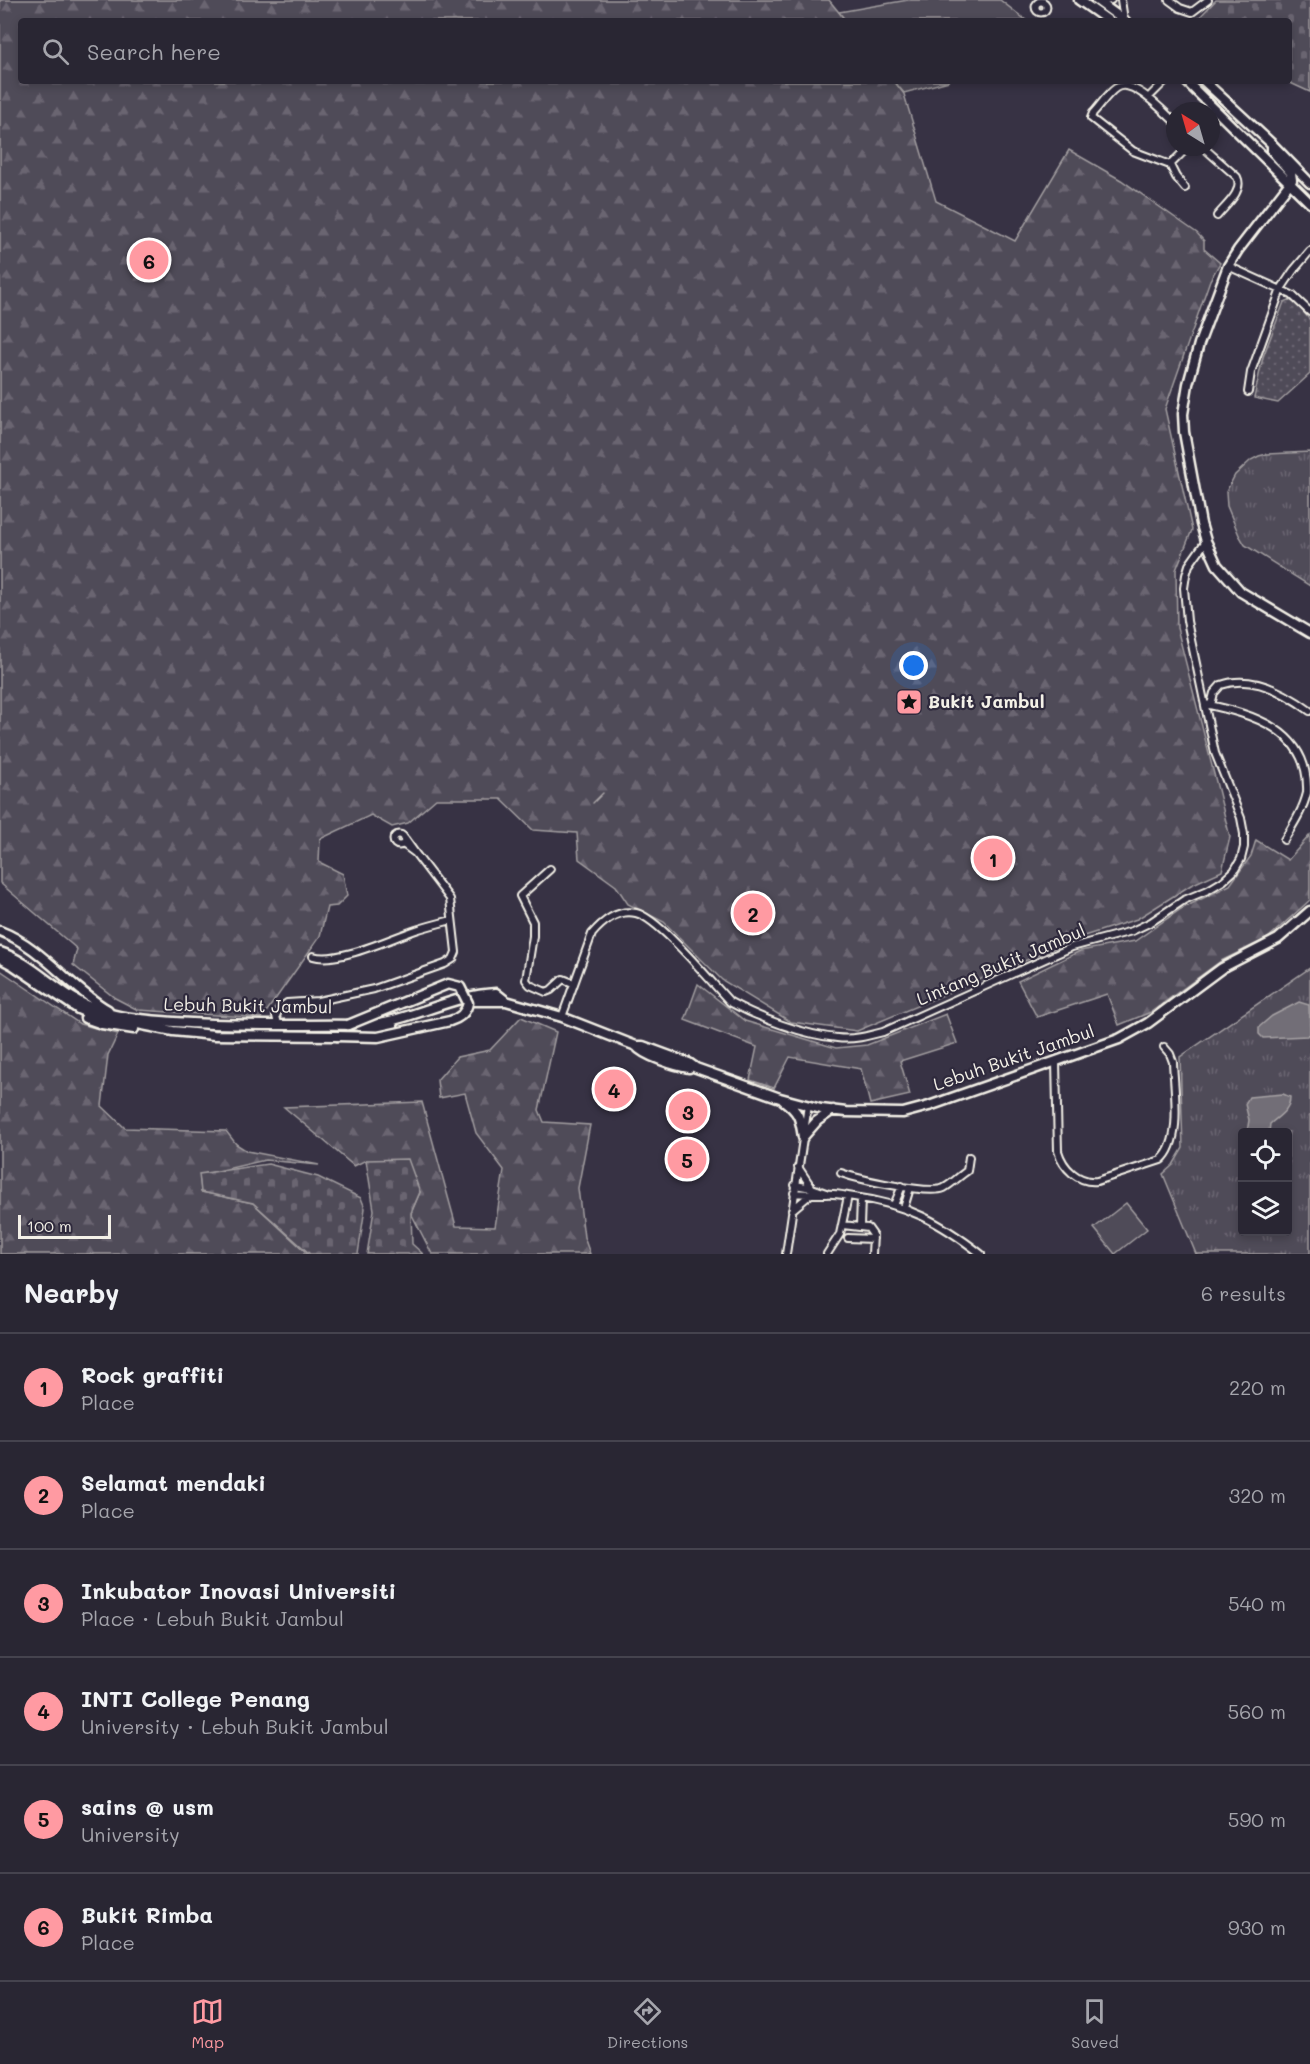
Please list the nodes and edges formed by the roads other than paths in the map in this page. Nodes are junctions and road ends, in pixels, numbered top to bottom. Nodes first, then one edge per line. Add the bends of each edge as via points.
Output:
1 (1079, 0) edge
2 (1111, 0) edge
3 (1121, 0) edge
4 (1169, 0) edge
5 (1208, 0) edge
6 (1097, 1) edge
7 (1105, 18) edge
8 (1121, 18) edge
9 (1124, 18) edge
10 (1158, 84) edge
11 (1162, 84) edge
12 (1189, 84) edge
13 (1207, 84) edge
14 (1148, 98) junction
15 (1166, 114) edge
16 (1272, 144) junction
17 (1179, 156) edge
18 (1213, 156) edge
19 (1170, 165) junction
20 (1290, 184) junction
21 (1310, 185) edge
22 (1185, 188) dead end
23 (1310, 203) edge
24 (1217, 216) dead end
25 (1310, 251) edge
26 (1228, 266) junction
27 (1281, 290) junction
28 (1310, 312) edge
29 (1248, 392) dead end
30 (1206, 541) junction
31 (1310, 633) edge
32 (1208, 705) junction
33 (1310, 711) edge
34 (1301, 810) junction
35 (1310, 813) edge
36 (1284, 840) dead end
37 (404, 841) dead end
38 (550, 868) dead end
39 (1310, 911) edge
40 (452, 920) junction
41 (0, 931) edge
42 (0, 952) edge
43 (313, 956) dead end
44 (0, 960) edge
45 (573, 983) junction
46 (506, 1001) junction
47 (117, 1015) junction
48 (562, 1017) junction
49 (278, 1024) junction
50 (348, 1025) junction
51 (173, 1031) junction
52 (336, 1036) junction
53 (1164, 1047) dead end
54 (1056, 1062) junction
55 (780, 1098) junction
56 (808, 1105) junction
57 (833, 1110) junction
58 (803, 1137) junction
59 (969, 1157) dead end
60 (798, 1166) junction
61 (841, 1173) dead end
62 (795, 1185) junction
63 (902, 1186) junction
64 (910, 1188) junction
65 (811, 1191) junction
66 (794, 1193) junction
67 (848, 1196) junction
68 (861, 1198) junction
69 (894, 1206) junction
70 (904, 1208) junction
71 (792, 1210) junction
72 (843, 1225) junction
73 (860, 1226) junction
74 (848, 1238) dead end
75 (873, 1239) junction
76 (786, 1254) edge
77 (827, 1254) edge
78 (872, 1254) edge
79 (981, 1254) edge

1 - 7 main road
2 - 6 street
3 - 9 street
4 - 5 street via 1192,12
6 - 8 main road
10 - 14 street
11 - 14 street
12 - 20 main road
13 - 16 main road
14 - 15 street
14 - 19 street via 1132,88 1115,88 1091,118 1133,151
16 - 20 main road via 1272,151 1291,173
16 - 21 main road
17 - 19 street
18 - 24 street via 1240,183
19 - 22 street
20 - 21 main road via 1298,181
20 - 23 main road
20 - 26 main road
25 - 27 street
26 - 27 street
26 - 30 main road via 1199,344 1183,414
27 - 28 street
27 - 29 street via 1251,372
30 - 31 main road via 1217,565 1241,592
30 - 32 street, Lintang Bukit Jambul via 1189,565 1184,588 1187,621
32 - 33 street via 1221,685 1239,682 1270,687
32 - 34 street via 1248,714 1292,736 1305,757 1309,777
32 - 45 street, Lintang Bukit Jambul via 1215,753 1240,818 1244,847 1241,859 1223,881 1132,931 1072,947 883,1032 861,1038 822,1036 737,1006 666,934 635,913 618,914 592,934
34 - 35 street
34 - 36 street
37 - 40 street via 448,895
38 - 45 street via 520,896 533,922 526,980 546,992 563,979
39 - 54 main road, Lebuh Bukit Jambul via 1278,939 1222,968 1141,1027
40 - 43 street via 355,952
40 - 49 street via 456,952 445,964 374,989 287,1003 279,1008
41 - 47 main road
42 - 47 main road, Lebuh Bukit Jambul via 80,1003
44 - 51 main road, Lebuh Bukit Jambul via 92,1015
44 - 51 main road via 75,1013 121,1028
45 - 48 street, Lintang Bukit Jambul
46 - 48 main road, Lebuh Bukit Jambul
46 - 50 main road, Lebuh Bukit Jambul via 496,993 467,996 385,1022
46 - 52 main road, Lebuh Bukit Jambul via 465,1002 375,1031
47 - 49 main road, Lebuh Bukit Jambul via 204,1024
48 - 55 main road, Lebuh Bukit Jambul via 677,1065
49 - 50 main road, Lebuh Bukit Jambul
50 - 52 main road, bridge via 448,984 460,987 468,1003 462,1015 450,1021 378,1037
51 - 52 main road, Lebuh Bukit Jambul
53 - 54 street via 1173,1062 1175,1133 1167,1154 1161,1160 1097,1181 1088,1182 1060,1160
54 - 57 main road, Lebuh Bukit Jambul via 903,1113
55 - 56 main road, Lebuh Bukit Jambul
55 - 58 main road via 796,1110
56 - 57 main road, Lebuh Bukit Jambul
56 - 58 street
57 - 58 main road
58 - 60 street
59 - 64 street via 967,1171 943,1189
60 - 62 street
60 - 65 street
61 - 63 street
62 - 65 street
62 - 66 street
63 - 64 street
63 - 69 street
64 - 70 street
65 - 66 street
65 - 67 street
65 - 71 street
66 - 71 street
67 - 68 street
67 - 72 street
68 - 69 street
68 - 73 street
69 - 70 street
70 - 79 street via 942,1225
71 - 76 street
72 - 73 street
72 - 77 street
73 - 75 street via 868,1228
74 - 75 street
75 - 78 street

